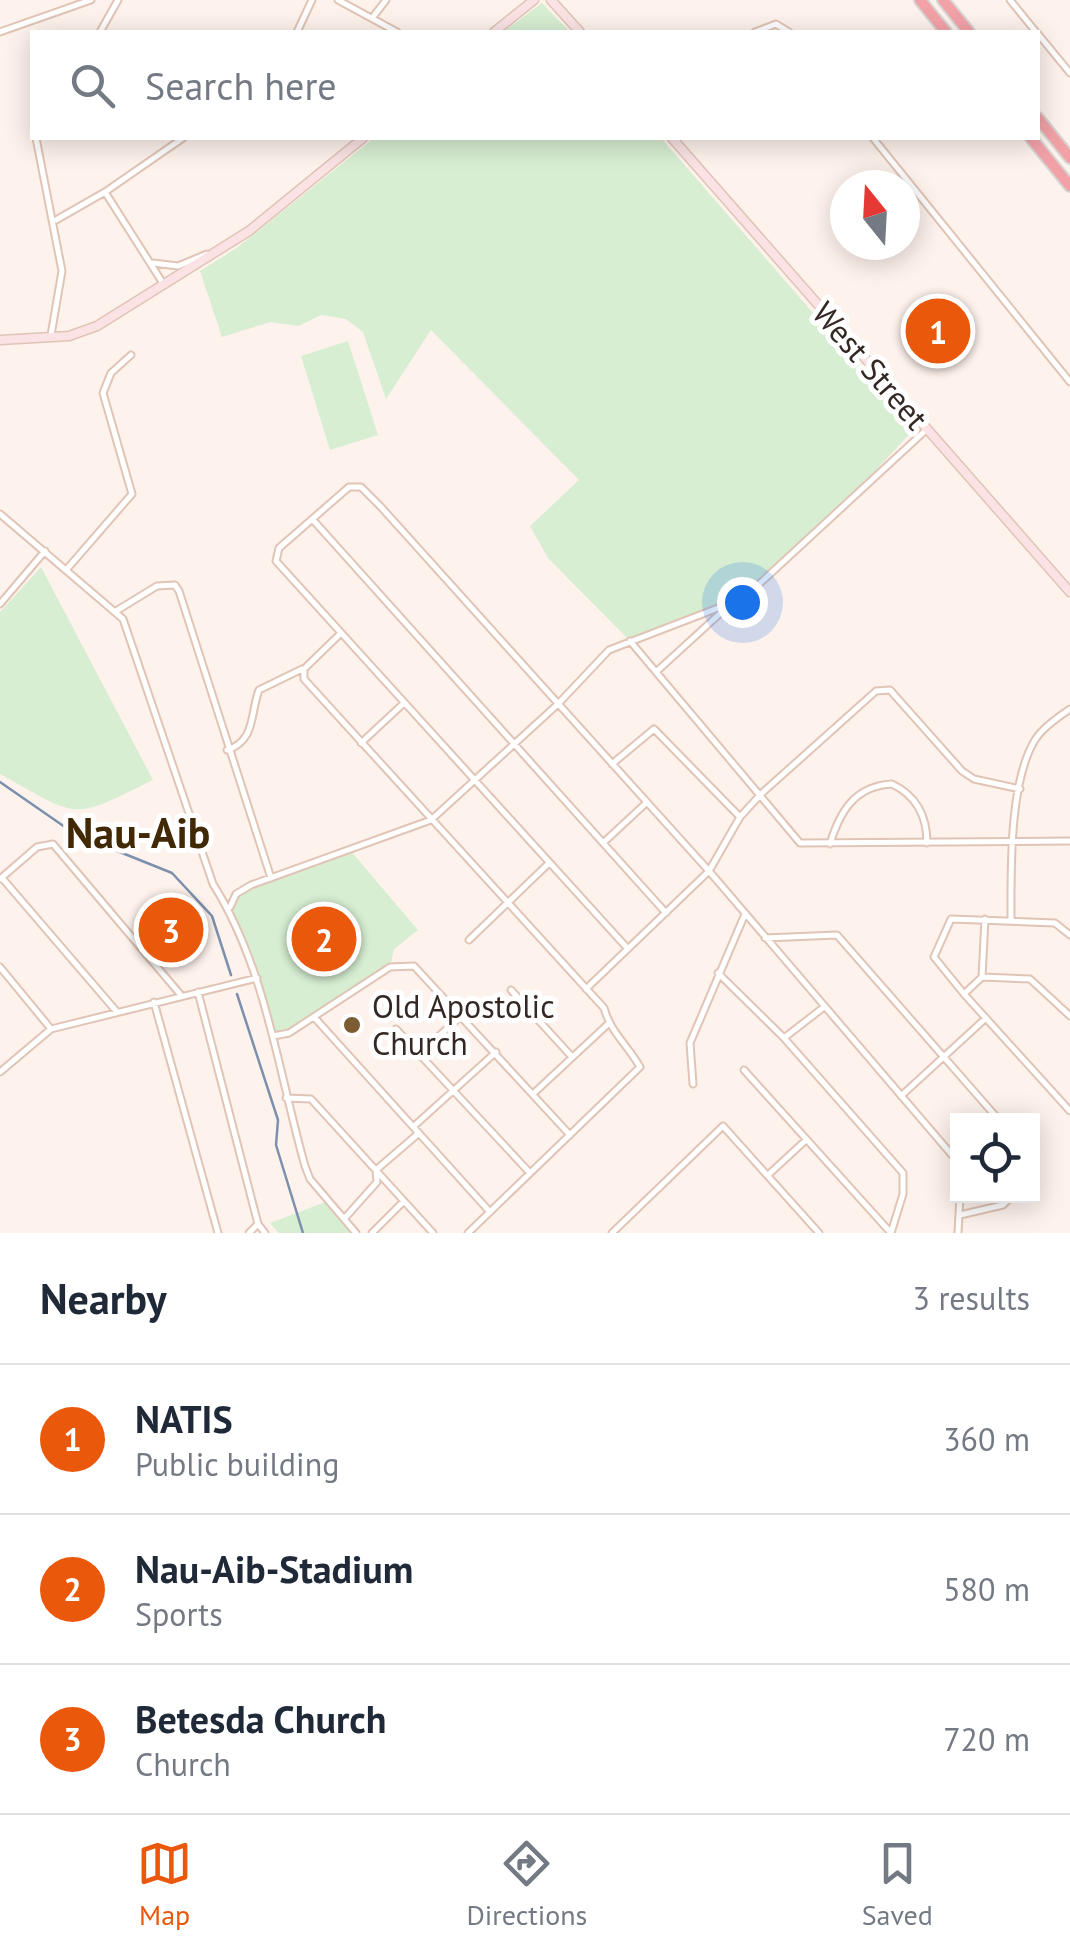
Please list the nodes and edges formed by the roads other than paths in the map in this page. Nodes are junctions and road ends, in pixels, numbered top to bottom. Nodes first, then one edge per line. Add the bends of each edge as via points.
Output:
1 (91, 0) edge
2 (118, 0) edge
3 (312, 0) edge
4 (338, 0) edge
5 (386, 0) edge
6 (534, 0) edge
7 (551, 0) edge
8 (920, 0) edge
9 (943, 0) edge
10 (1010, 0) edge
11 (373, 17) junction
12 (101, 30) edge
13 (298, 30) edge
14 (394, 30) edge
15 (496, 30) edge
16 (578, 30) edge
17 (760, 30) edge
18 (786, 30) edge
19 (944, 30) edge
20 (967, 30) edge
21 (1035, 30) edge
22 (0, 32) edge
23 (1040, 37) edge
24 (1070, 73) edge
25 (1040, 120) edge
26 (36, 140) edge
27 (181, 140) edge
28 (360, 140) edge
29 (674, 140) edge
30 (875, 140) edge
31 (1033, 140) edge
32 (1070, 158) edge
33 (1070, 186) edge
34 (105, 192) junction
35 (55, 220) junction
36 (217, 253) junction
37 (153, 263) junction
38 (164, 285) junction
39 (50, 336) junction
40 (0, 340) edge
41 (131, 355) dead end
42 (1070, 382) edge
43 (926, 430) junction
44 (0, 514) edge
45 (313, 520) junction
46 (44, 551) junction
47 (67, 569) junction
48 (1070, 591) edge
49 (3, 593) edge
50 (0, 604) edge
51 (728, 608) junction
52 (116, 611) junction
53 (340, 633) junction
54 (630, 641) junction
55 (304, 669) junction
56 (656, 672) junction
57 (404, 703) junction
58 (558, 704) junction
59 (1070, 709) edge
60 (361, 743) junction
61 (514, 744) junction
62 (228, 750) junction
63 (612, 764) junction
64 (472, 782) junction
65 (1020, 789) junction
66 (762, 794) junction
67 (646, 803) junction
68 (740, 817) junction
69 (431, 820) junction
70 (1070, 839) edge
71 (1012, 840) junction
72 (604, 843) junction
73 (928, 843) junction
74 (830, 844) junction
75 (548, 864) junction
76 (710, 871) junction
77 (0, 877) edge
78 (271, 878) junction
79 (510, 903) junction
80 (230, 907) junction
81 (666, 913) junction
82 (744, 914) junction
83 (986, 919) junction
84 (1010, 920) junction
85 (1070, 935) edge
86 (766, 938) junction
87 (469, 940) dead end
88 (628, 950) junction
89 (0, 967) edge
90 (718, 973) junction
91 (982, 977) junction
92 (258, 978) junction
93 (586, 989) junction
94 (511, 990) dead end
95 (198, 992) junction
96 (964, 994) junction
97 (181, 996) junction
98 (154, 1002) junction
99 (824, 1007) junction
100 (117, 1012) junction
101 (460, 1016) junction
102 (1070, 1016) edge
103 (314, 1017) junction
104 (986, 1018) junction
105 (607, 1025) junction
106 (52, 1029) junction
107 (396, 1029) dead end
108 (272, 1036) junction
109 (784, 1038) junction
110 (496, 1052) junction
111 (419, 1054) junction
112 (572, 1058) junction
113 (946, 1058) junction
114 (0, 1059) edge
115 (6, 1066) junction
116 (744, 1070) dead end
117 (0, 1072) edge
118 (693, 1084) dead end
119 (454, 1090) junction
120 (534, 1093) junction
121 (901, 1096) junction
122 (286, 1098) junction
123 (1070, 1111) edge
124 (994, 1113) edge
125 (413, 1127) junction
126 (419, 1133) junction
127 (570, 1135) junction
128 (806, 1140) junction
129 (950, 1153) edge
130 (376, 1170) junction
131 (530, 1173) junction
132 (768, 1175) junction
133 (404, 1202) junction
134 (960, 1203) edge
135 (1005, 1203) edge
136 (490, 1212) junction
137 (960, 1214) junction
138 (344, 1219) junction
139 (258, 1224) junction
140 (218, 1233) edge
141 (249, 1233) edge
142 (265, 1233) edge
143 (356, 1233) edge
144 (372, 1233) edge
145 (434, 1233) edge
146 (468, 1233) edge
147 (612, 1233) edge
148 (819, 1233) edge
149 (958, 1233) edge

1 - 22 street
2 - 12 street
3 - 13 street
4 - 11 street
5 - 11 street
6 - 15 street
7 - 16 street
8 - 19 highway
9 - 20 highway
10 - 21 street
11 - 14 street
17 - 18 street via 776,24
23 - 24 street
25 - 32 highway
26 - 35 street
27 - 34 street
28 - 36 street
29 - 43 street, West Street
30 - 42 street
31 - 33 highway
34 - 35 street
34 - 37 street
35 - 39 street via 62,271
36 - 37 street via 178,266
36 - 38 street
37 - 38 street
38 - 39 street via 97,326
39 - 40 street
41 - 47 street via 111,373 103,393 132,494
43 - 48 street, West Street
43 - 51 street via 780,568
44 - 46 street
45 - 53 street via 280,548 276,561
45 - 58 street via 348,487 361,486
45 - 61 street
46 - 47 street
46 - 49 street
47 - 52 street
49 - 50 street
51 - 54 street
51 - 56 street
52 - 62 street via 157,586 175,585
52 - 80 street via 214,884
53 - 55 street
53 - 57 street
54 - 56 street
54 - 58 street via 597,660
55 - 60 street via 304,680
55 - 62 street via 259,690 250,732
56 - 66 street
57 - 60 street
57 - 64 street
58 - 61 street
58 - 63 street
59 - 65 street via 1034,741
60 - 69 street
61 - 64 street
61 - 72 street
62 - 78 street
63 - 67 street
63 - 68 street via 654,729
64 - 69 street
64 - 75 street
65 - 66 street via 962,771 883,689
65 - 71 street
66 - 68 street
66 - 74 street via 800,843
67 - 72 street
67 - 76 street
68 - 76 street
69 - 78 street
69 - 79 street
70 - 71 street
71 - 73 street
71 - 84 street
72 - 81 street
73 - 74 street
73 - 74 street via 921,809 892,784 861,792 848,804
75 - 79 street
75 - 88 street
76 - 81 street
76 - 82 street
77 - 97 street via 38,847 53,844
77 - 100 street
78 - 80 street via 236,894
79 - 87 street
79 - 93 street
80 - 92 street
81 - 88 street
82 - 86 street
82 - 90 street
83 - 84 street
83 - 91 street
83 - 96 street via 951,919 934,957
84 - 85 street via 1055,923
86 - 99 street
86 - 113 street via 837,935
88 - 93 street
89 - 106 street
90 - 109 street
90 - 118 street via 690,1043
91 - 96 street
91 - 102 street via 1030,978
92 - 95 street
92 - 108 street
93 - 105 street via 604,1008
94 - 112 street
95 - 97 street
95 - 139 street
96 - 104 street
97 - 98 street
98 - 100 street
98 - 140 street
99 - 109 street
99 - 121 street
100 - 106 street
101 - 103 street via 414,966 402,964
101 - 110 street
101 - 111 street
103 - 108 street via 289,1034
103 - 125 street
104 - 113 street
104 - 123 street
105 - 112 street
105 - 127 street via 640,1067
106 - 115 street
107 - 111 street
108 - 122 street
109 - 128 street via 902,1174 891,1233
110 - 119 street
110 - 120 street
111 - 119 street
112 - 120 street
113 - 121 street
113 - 124 street
114 - 115 street
115 - 117 street
116 - 128 street
119 - 125 street
119 - 131 street
120 - 127 street
121 - 129 street
122 - 130 street via 311,1099
122 - 138 street via 310,1179
125 - 126 street
126 - 130 street
126 - 136 street
127 - 131 street
128 - 132 street
130 - 133 street
130 - 138 street via 377,1182
131 - 136 street
132 - 147 street via 723,1126
132 - 148 street
133 - 144 street
133 - 145 street
134 - 137 street
135 - 137 street
136 - 146 street
137 - 149 street
138 - 143 street
139 - 141 street
139 - 142 street

